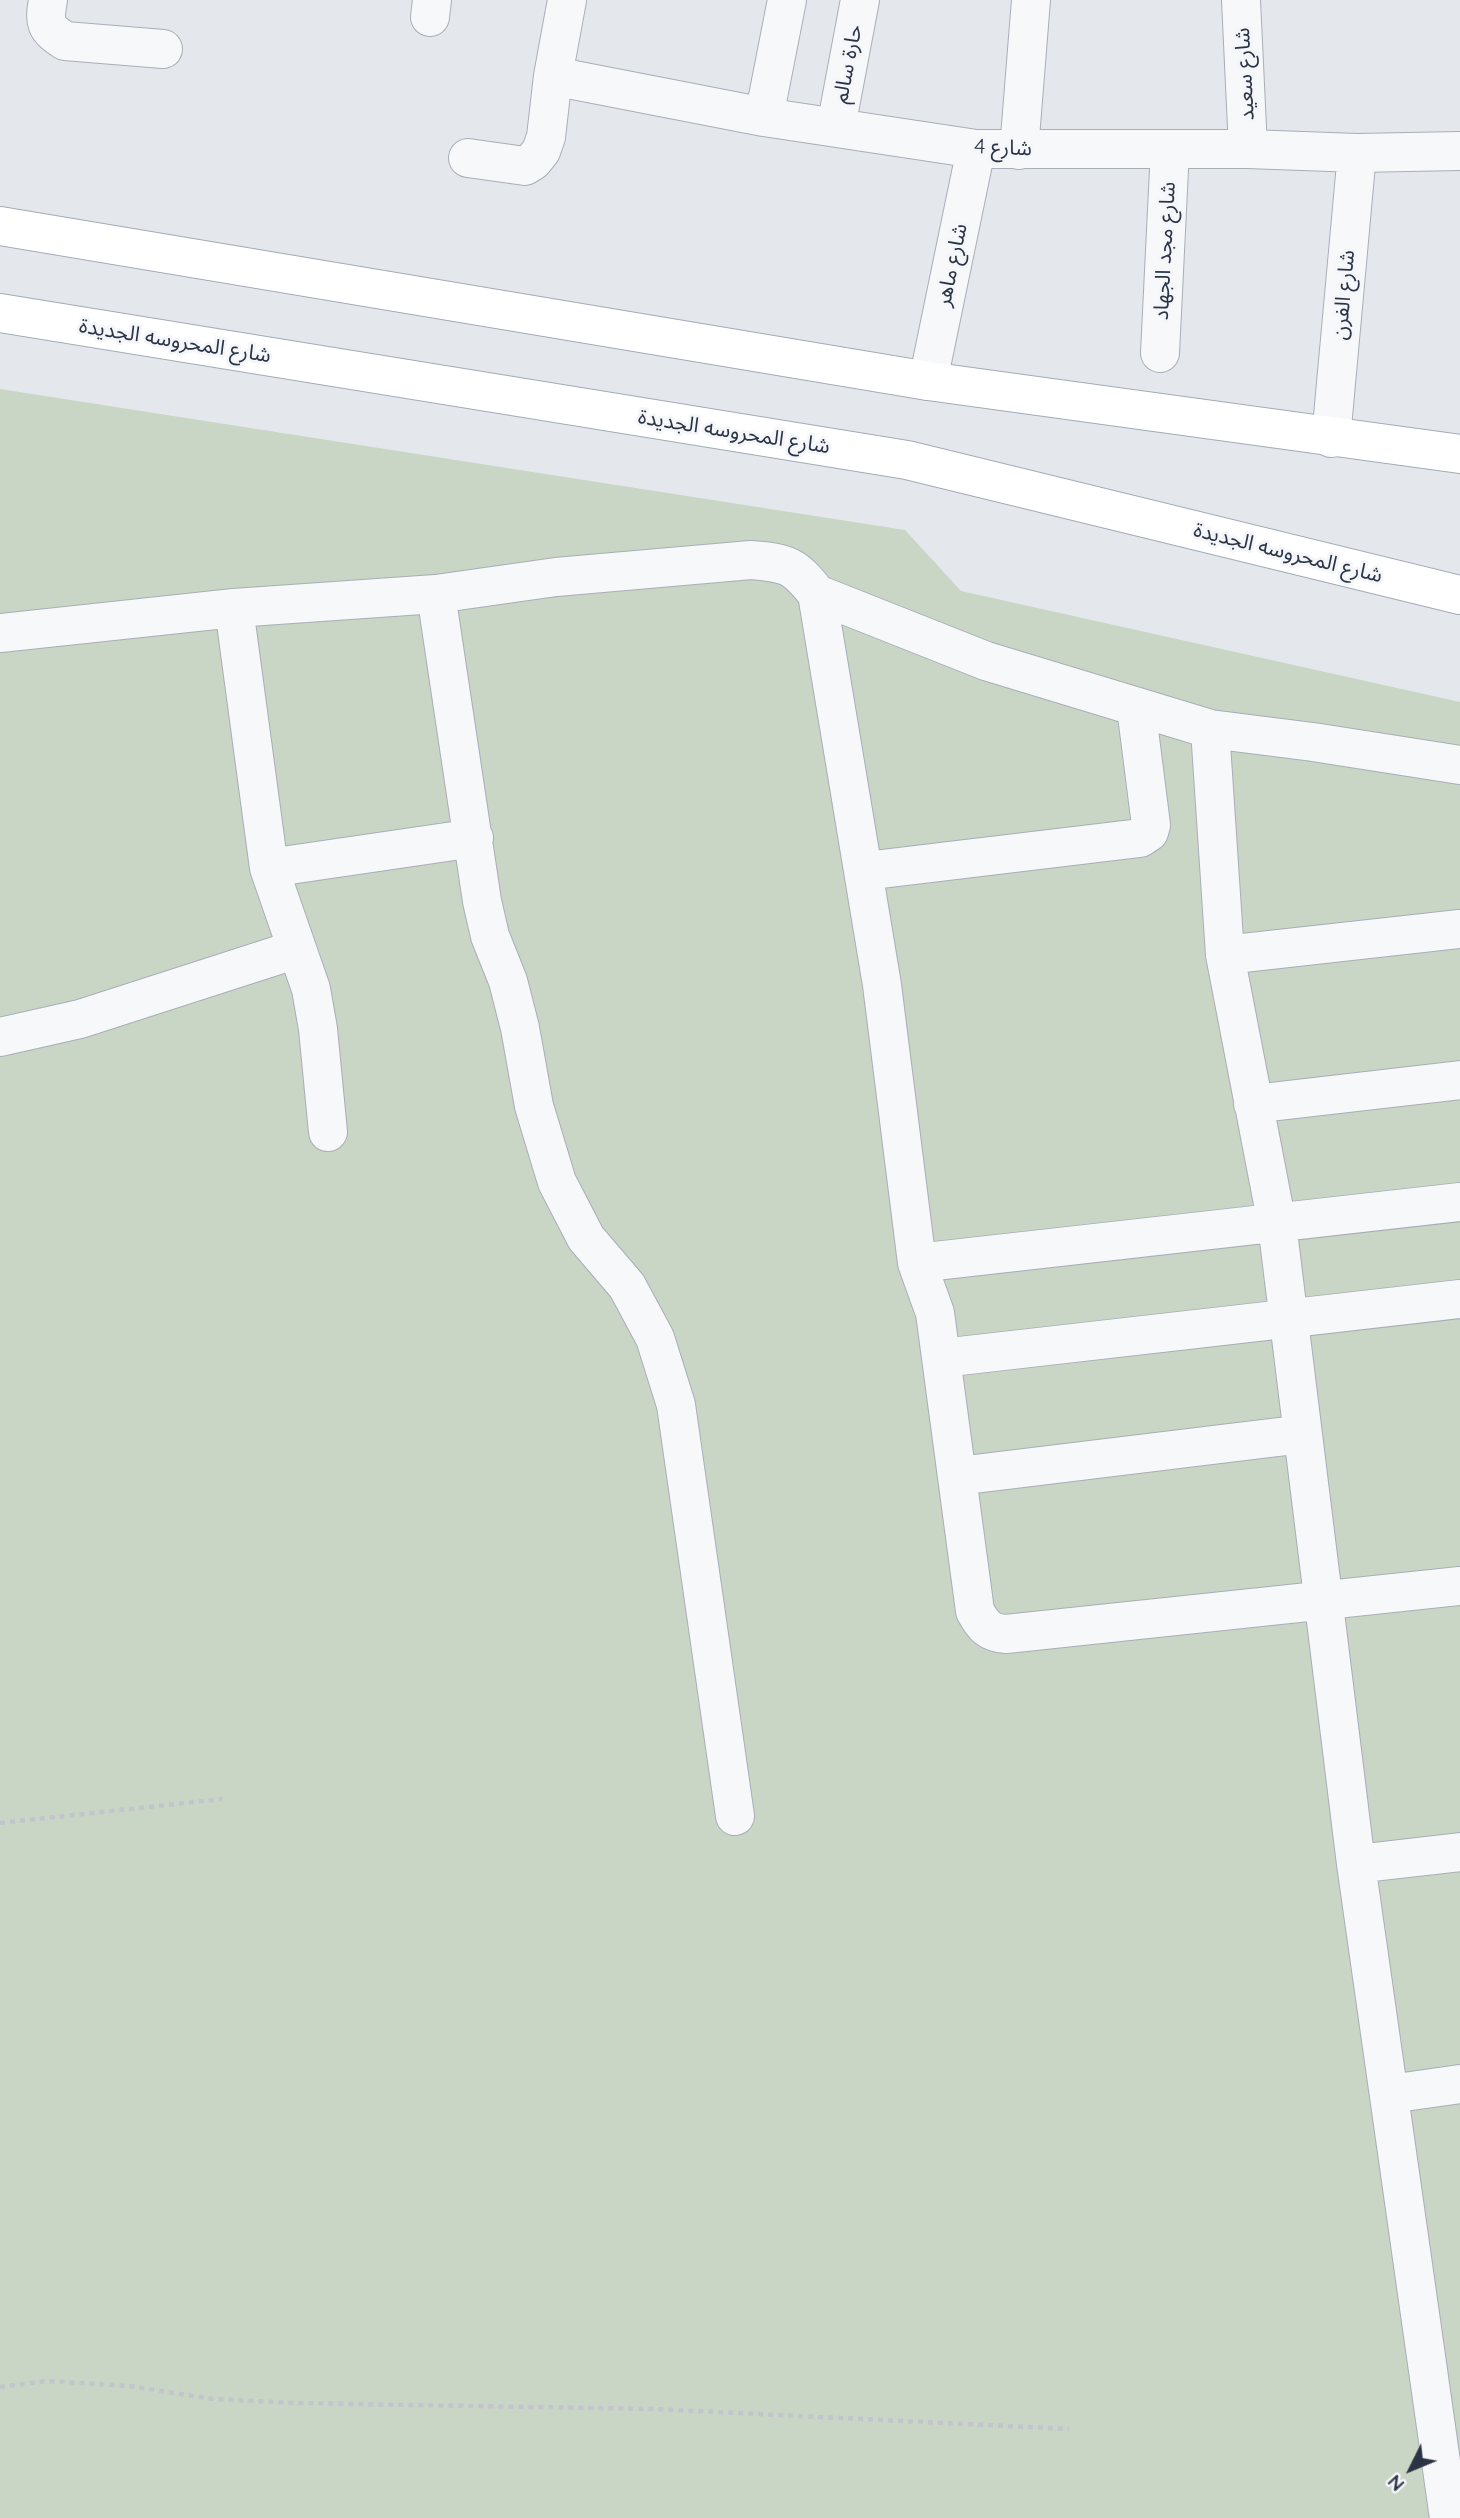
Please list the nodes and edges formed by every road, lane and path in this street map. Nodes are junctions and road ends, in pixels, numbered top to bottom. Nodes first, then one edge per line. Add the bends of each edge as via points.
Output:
1 (48, 0) edge
2 (567, 0) edge
3 (787, 0) edge
4 (860, 0) edge
5 (1031, 0) edge
6 (1241, 0) edge
7 (163, 49) dead end
8 (553, 76) junction
9 (764, 117) junction
10 (836, 127) junction
11 (976, 149) junction
12 (1170, 149) junction
13 (1248, 149) junction
14 (1019, 150) junction
15 (1460, 151) edge
16 (1357, 153) junction
17 (468, 158) dead end
18 (0, 226) edge
19 (0, 313) edge
20 (1160, 353) dead end
21 (928, 381) junction
22 (1331, 438) junction
23 (1460, 454) edge
24 (436, 594) junction
25 (817, 594) junction
26 (1460, 595) edge
27 (234, 608) junction
28 (0, 633) edge
29 (1136, 707) junction
30 (1210, 729) junction
31 (1460, 765) edge
32 (474, 838) junction
33 (269, 868) junction
34 (865, 871) junction
35 (1460, 929) edge
36 (298, 949) junction
37 (1225, 955) junction
38 (0, 1037) edge
39 (1460, 1080) edge
40 (1253, 1104) junction
41 (328, 1132) dead end
42 (1460, 1202) edge
43 (1278, 1224) junction
44 (917, 1264) junction
45 (1460, 1299) edge
46 (1288, 1318) junction
47 (942, 1358) junction
48 (1303, 1434) junction
49 (958, 1476) junction
50 (1460, 1586) edge
51 (1322, 1602) junction
52 (222, 1799) dead end
53 (735, 1816) dead end
54 (0, 1823) edge
55 (1460, 1852) edge
56 (1356, 1864) junction
57 (1460, 2084) edge
58 (1390, 2094) junction
59 (0, 2387) edge
60 (1069, 2430) dead end
61 (1449, 2518) edge

1 - 7 street via 47,24 65,41
2 - 8 street
3 - 9 street
4 - 10 street, حارة سالم
5 - 14 street
6 - 13 street, شارع سعيد
8 - 9 street, شارع 4
8 - 17 street via 546,137 533,161 524,166
9 - 10 street, شارع 4
10 - 11 street, شارع 4
11 - 14 street, شارع 4
11 - 21 street, شارع ماهر
12 - 13 street, شارع 4
12 - 14 street, شارع 4
12 - 20 street, شارع مجد الجهاد
13 - 16 street, شارع 4
15 - 16 street, شارع 4
16 - 22 street, شارع الفرن
18 - 21 main road
19 - 26 main road, شارع المحروسه الجديدة via 907,460
21 - 22 main road
22 - 23 main road
24 - 25 street via 556,577 751,560 793,568
24 - 27 street
24 - 32 street
25 - 29 street via 986,661
25 - 34 street
27 - 28 street
27 - 33 street
29 - 30 street
29 - 34 street via 1151,825 1146,835
30 - 31 street
30 - 37 street
32 - 33 street
32 - 53 street via 490,936 509,981 534,1106 557,1182 586,1238 627,1286 655,1338 676,1405
33 - 36 street
34 - 44 street
35 - 37 street
36 - 38 street via 80,1019
36 - 41 street via 318,1029
37 - 40 street
39 - 40 street
40 - 43 street
42 - 43 street
43 - 44 street
43 - 46 street
44 - 47 street via 935,1313
45 - 46 street
46 - 47 street
46 - 48 street
47 - 49 street
48 - 49 street
48 - 51 street
49 - 51 street via 975,1611 993,1633
50 - 51 street
51 - 56 street
52 - 54 path
55 - 56 street
56 - 58 street
57 - 58 street
58 - 61 street
59 - 60 path via 47,2381 293,2403 654,2409

